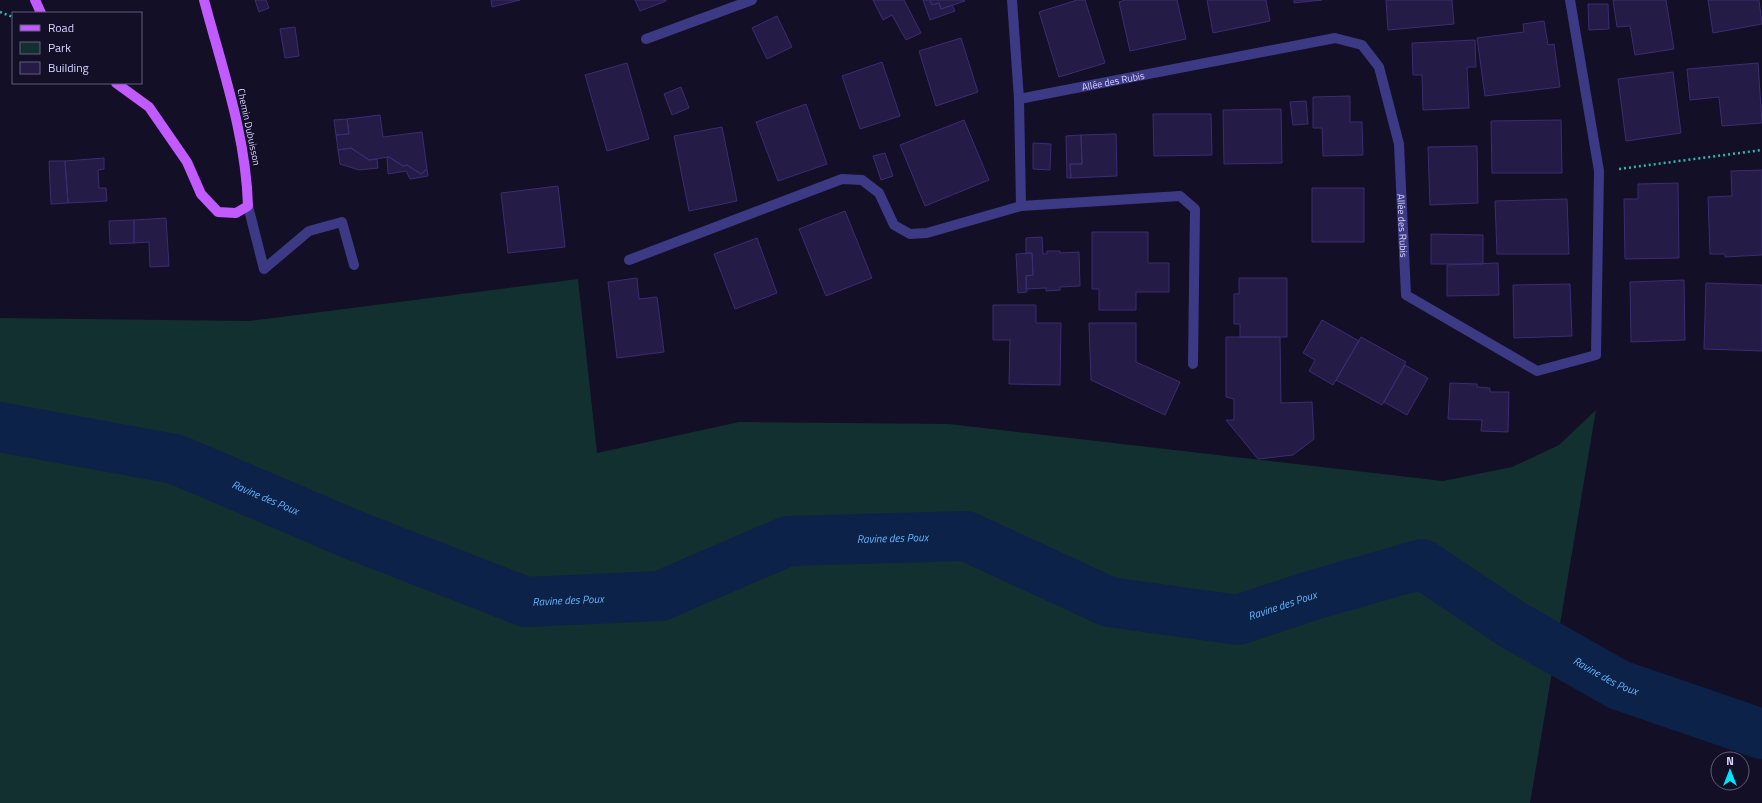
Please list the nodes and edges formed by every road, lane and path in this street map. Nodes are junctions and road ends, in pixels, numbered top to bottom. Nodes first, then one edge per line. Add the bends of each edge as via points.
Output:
1 (35, 0) edge
2 (204, 0) edge
3 (752, 0) edge
4 (1012, 0) edge
5 (1570, 0) edge
6 (0, 12) edge
7 (41, 12) edge
8 (12, 17) edge
9 (646, 39) dead end
10 (117, 84) edge
11 (1020, 99) junction
12 (1762, 150) edge
13 (1599, 171) junction
14 (248, 206) junction
15 (1021, 206) junction
16 (628, 260) dead end
17 (354, 265) dead end
18 (1193, 364) dead end

1 - 7 main road
2 - 14 main road, Chemin Dubuisson via 242,141
3 - 9 street
4 - 11 street
5 - 13 street, Allée des Rubis
6 - 8 path
10 - 14 main road via 149,107 187,162 201,194 218,212 236,213
11 - 13 street, Allée des Rubis via 1335,38 1362,45 1379,67 1399,144 1406,294 1537,371 1596,355
11 - 15 street
12 - 13 path
14 - 17 street via 264,270 309,230 342,222
15 - 16 street via 927,233 910,234 894,224 879,192 862,180 842,179
15 - 18 street via 1180,196 1195,209

